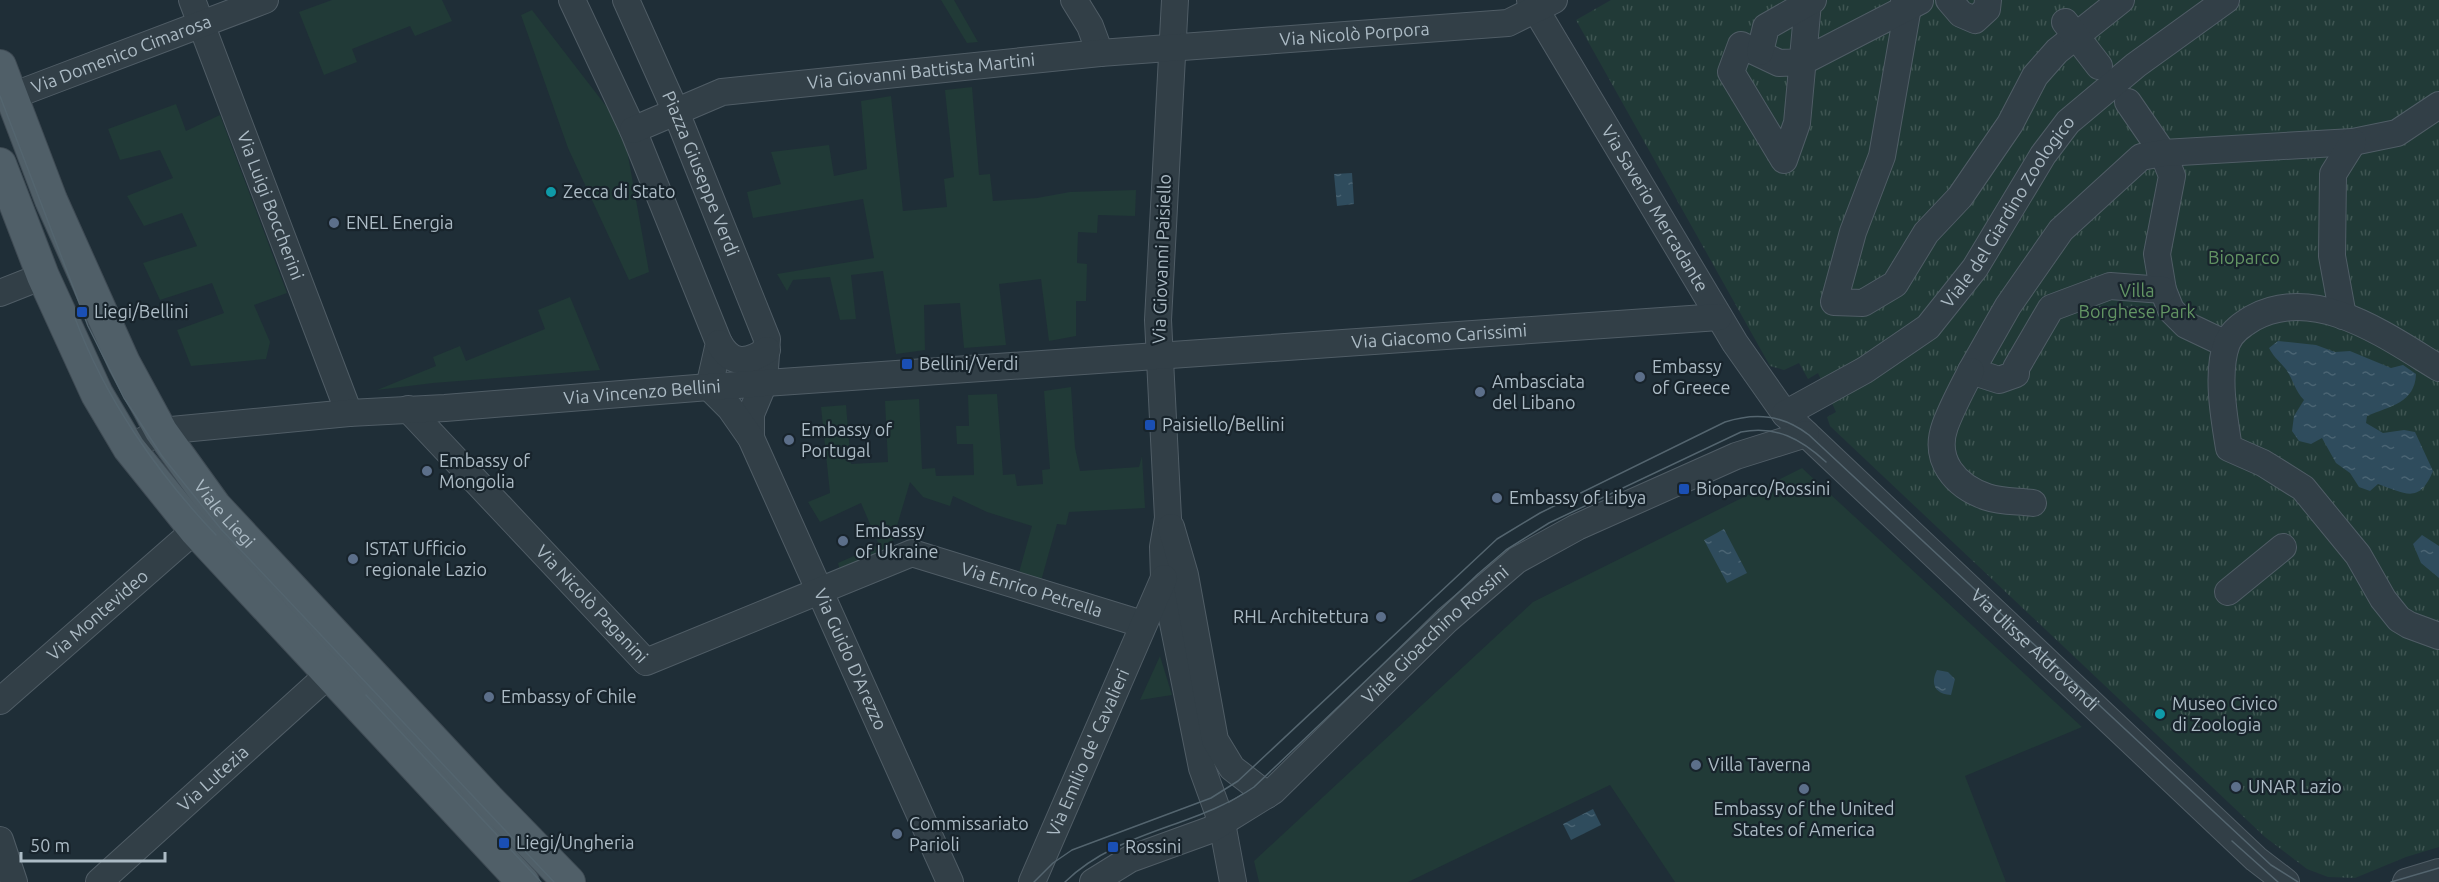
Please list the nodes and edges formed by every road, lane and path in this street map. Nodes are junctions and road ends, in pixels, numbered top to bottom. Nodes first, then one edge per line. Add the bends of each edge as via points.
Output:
1 (192, 0) edge
2 (265, 0) edge
3 (572, 0) edge
4 (627, 0) edge
5 (1074, 0) edge
6 (1175, 0) edge
7 (1949, 0) edge
8 (1988, 0) edge
9 (2121, 0) edge
10 (2226, 0) edge
11 (1811, 2) edge
12 (1912, 2) edge
13 (1540, 4) edge
14 (201, 24) junction
15 (2071, 30) junction
16 (1172, 47) junction
17 (1760, 52) junction
18 (1100, 53) junction
19 (1802, 62) junction
20 (0, 66) edge
21 (2099, 66) dead end
22 (12, 96) junction
23 (2128, 102) dead end
24 (2438, 107) edge
25 (676, 112) junction
26 (633, 130) junction
27 (2353, 142) junction
28 (2163, 153) junction
29 (0, 164) edge
30 (42, 276) junction
31 (2163, 290) junction
32 (0, 293) edge
33 (1719, 316) junction
34 (2343, 316) junction
35 (719, 343) junction
36 (2226, 344) junction
37 (767, 350) junction
38 (1159, 356) junction
39 (2439, 368) edge
40 (1971, 371) junction
41 (764, 383) junction
42 (709, 387) junction
43 (408, 409) junction
44 (349, 413) junction
45 (1785, 414) junction
46 (160, 431) junction
47 (1806, 434) junction
48 (751, 438) junction
49 (129, 448) junction
50 (2033, 503) dead end
51 (1168, 518) junction
52 (195, 530) junction
53 (2283, 547) dead end
54 (1164, 578) junction
55 (821, 592) junction
56 (2228, 592) dead end
57 (1142, 624) junction
58 (2439, 636) edge
59 (329, 674) junction
60 (0, 701) edge
61 (1267, 795) junction
62 (1222, 824) junction
63 (0, 840) edge
64 (2439, 872) edge
65 (1033, 881) edge
66 (14, 882) edge
67 (99, 882) edge
68 (523, 882) edge
69 (569, 882) edge
70 (950, 882) edge
71 (1093, 882) edge
72 (1233, 882) edge
73 (2286, 882) edge
74 (2406, 882) edge

1 - 14 street, Via Luigi Boccherini
2 - 14 street, Via Domenico Cimarosa
3 - 26 street
4 - 25 street, Piazza Giuseppe Verdi
5 - 18 street
6 - 16 street, Via Giovanni Paisiello
7 - 8 street via 1961,14 1975,20 1987,9
9 - 15 street
10 - 45 street, Viale del Giardino Zoologico via 2068,122 2043,155 1975,268 1928,327 1865,370
11 - 17 street via 1766,27
11 - 19 street
12 - 15 street via 1882,156 1853,232 1834,302 1863,303 1895,284 1926,233 1960,197 2035,76
12 - 19 street
13 - 16 street, Via Nicolò Porpora via 1508,22
13 - 33 street, Via Saverio Mercadante
14 - 22 street, Via Domenico Cimarosa
14 - 44 street, Via Luigi Boccherini
15 - 21 street
16 - 18 street, Via Giovanni Battista Martini
16 - 38 street, Via Giovanni Paisiello
17 - 19 street via 1779,63
17 - 19 street via 1742,45 1731,72 1784,160 1797,123
18 - 25 street, Via Giovanni Battista Martini via 722,92
20 - 22 main road, Viale Liegi
22 - 46 main road, Viale Liegi via 51,200 96,302
23 - 28 street
24 - 27 street via 2397,133
25 - 26 street, Via Giovanni Battista Martini
25 - 37 street, Piazza Giuseppe Verdi via 761,321
26 - 35 street
27 - 28 street
27 - 34 street via 2333,174 2332,256
28 - 31 street via 2172,176 2157,254
28 - 40 street via 2141,157 2061,230 2008,306
29 - 30 main road, Viale Liegi
30 - 32 street
30 - 49 main road, Viale Liegi via 97,394
31 - 36 street via 2171,310 2186,325
31 - 40 street via 2110,286 2051,308 2016,374 1999,380
33 - 38 street, Via Giacomo Carissimi
33 - 45 street, Via Saverio Mercadante
34 - 36 street via 2303,305 2277,308 2242,324
34 - 39 street
35 - 37 street via 729,357 738,361 751,360
35 - 42 street
36 - 58 street via 2221,400 2229,448 2303,488 2358,555 2399,619
37 - 41 street, Piazza Giuseppe Verdi
38 - 41 street, Via Vincenzo Bellini
38 - 51 street, Via Giovanni Paisiello
40 - 50 street via 1945,428 1941,444 1944,461 1951,475 1988,498
41 - 42 street, Via Vincenzo Bellini
41 - 48 street, Via Guido D'Arezzo via 752,408
42 - 43 street, Via Vincenzo Bellini
42 - 48 street, Via Guido D'Arezzo
43 - 44 street, Via Vincenzo Bellini
43 - 55 street, Via Nicolò Paganini via 646,662
44 - 46 street, Via Vincenzo Bellini
45 - 47 street, Via Ulisse Aldrovandi
46 - 49 street, Via Vincenzo Bellini
46 - 69 main road, Viale Liegi via 215,506
47 - 61 street, Viale Gioacchino Rossini via 1736,456 1577,527 1517,560 1447,620 1290,777
47 - 73 street, Via Ulisse Aldrovandi via 2256,859
48 - 55 street, Via Guido D'Arezzo
49 - 52 main road, Viale Liegi
51 - 54 street, Via Giovanni Paisiello via 1163,547
51 - 61 street, Via Giovanni Paisiello via 1183,566 1215,740 1232,768
52 - 59 main road, Viale Liegi
52 - 60 street, Via Montevideo
53 - 56 street
54 - 57 street, Via Emilio de' Cavalieri
54 - 62 street, Via Giovanni Paisiello via 1202,768
55 - 57 street, Via Enrico Petrella via 912,554
55 - 70 street, Via Guido D'Arezzo
57 - 65 street, Via Emilio de' Cavalieri
59 - 67 street, Via Lutezia
59 - 68 main road, Viale Liegi
61 - 62 street, Viale Gioacchino Rossini
62 - 71 street, Viale Gioacchino Rossini via 1136,857
62 - 72 street, Via Giovanni Paisiello
63 - 66 street
64 - 74 street

